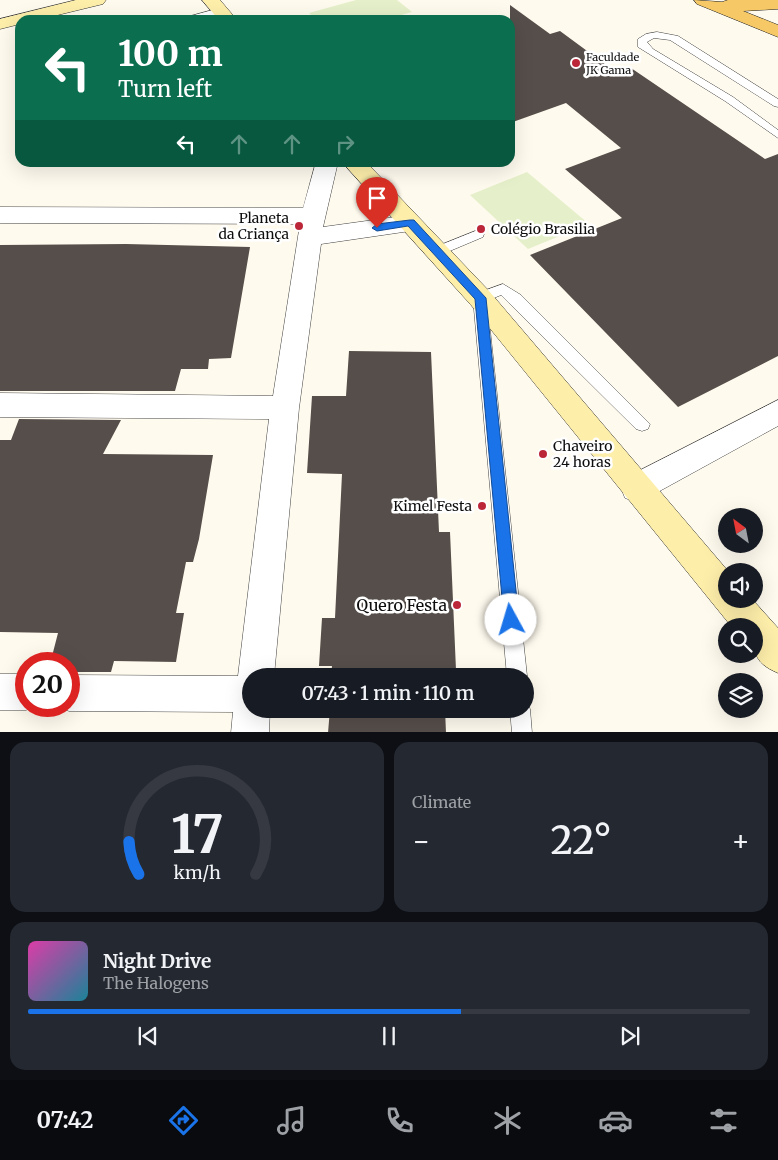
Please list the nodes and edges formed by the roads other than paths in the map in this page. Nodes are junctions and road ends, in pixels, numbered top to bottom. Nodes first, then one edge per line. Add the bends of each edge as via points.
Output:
1 (97, 0) edge
2 (706, 2) edge
3 (778, 4) edge
4 (220, 10) edge
5 (36, 15) edge
6 (200, 15) edge
7 (15, 20) edge
8 (0, 24) edge
9 (778, 32) edge
10 (778, 104) edge
11 (778, 135) edge
12 (326, 167) edge
13 (359, 167) edge
14 (0, 215) edge
15 (410, 223) junction
16 (312, 226) junction
17 (478, 234) dead end
18 (438, 251) junction
19 (480, 298) junction
20 (0, 405) edge
21 (285, 408) junction
22 (778, 412) edge
23 (642, 424) dead end
24 (636, 488) junction
25 (718, 585) edge
26 (738, 608) edge
27 (778, 654) edge
28 (257, 668) edge
29 (516, 668) edge
30 (0, 692) edge
31 (15, 692) edge
32 (80, 693) edge
33 (242, 694) edge
34 (251, 718) edge
35 (521, 718) edge
36 (250, 732) edge
37 (522, 732) edge

1 - 5 street
2 - 3 main road via 750,6
2 - 9 main road
4 - 6 lane
7 - 8 street
10 - 11 lane via 674,38 648,35 642,41 649,51 729,100
12 - 16 street
13 - 15 street
14 - 16 street
15 - 16 street
15 - 18 street
16 - 21 street
17 - 18 lane
18 - 19 street
19 - 23 lane via 503,289
19 - 24 street
19 - 29 lane
20 - 21 street
21 - 28 street
22 - 24 street
24 - 25 street
26 - 27 street
30 - 31 street
32 - 33 street
34 - 36 street
35 - 37 lane

